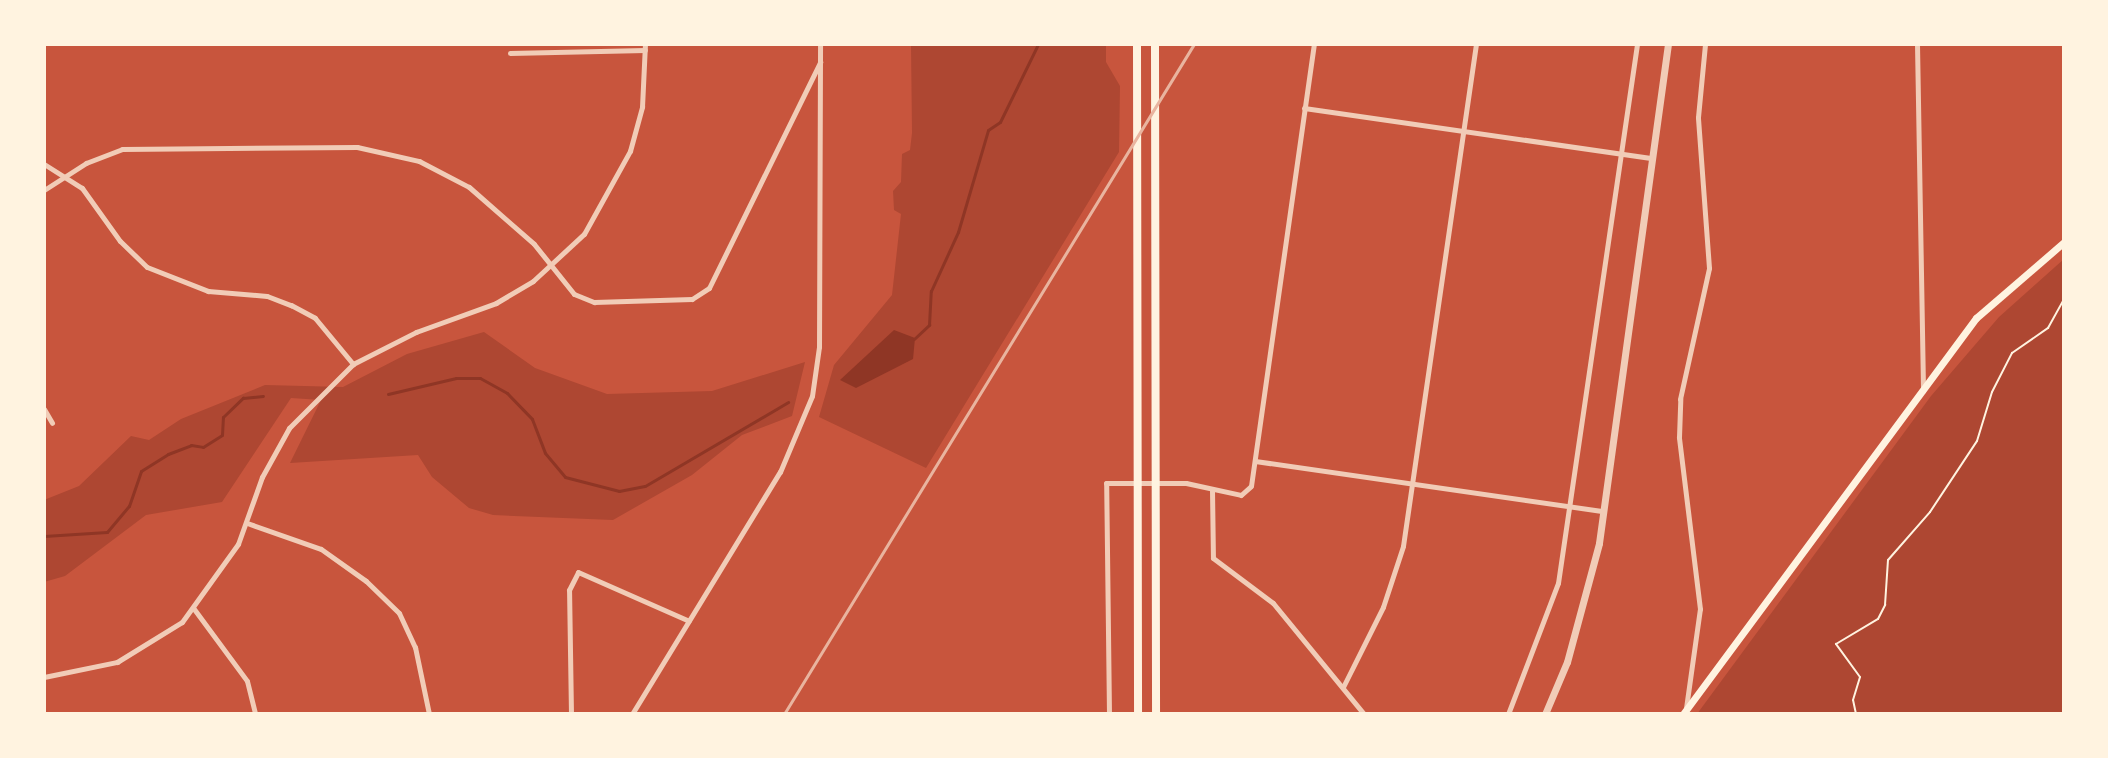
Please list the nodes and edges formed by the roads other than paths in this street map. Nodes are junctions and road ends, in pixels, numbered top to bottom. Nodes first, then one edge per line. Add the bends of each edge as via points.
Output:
1 (820, 44) edge
2 (1137, 44) edge
3 (1155, 44) edge
4 (1314, 44) edge
5 (1476, 44) edge
6 (1637, 44) edge
7 (1668, 44) edge
8 (1705, 44) edge
9 (1917, 44) edge
10 (645, 47) edge
11 (510, 53) dead end
12 (820, 62) junction
13 (1304, 108) junction
14 (1465, 131) junction
15 (1623, 154) junction
16 (1652, 158) junction
17 (44, 164) edge
18 (63, 177) junction
19 (44, 190) edge
20 (2064, 242) edge
21 (550, 264) junction
22 (353, 364) junction
23 (1923, 393) junction
24 (44, 409) edge
25 (52, 423) dead end
26 (1255, 461) junction
27 (1137, 482) junction
28 (1157, 482) junction
29 (1414, 482) junction
30 (1212, 490) junction
31 (1571, 506) junction
32 (1603, 511) junction
33 (247, 523) junction
34 (194, 609) junction
35 (689, 621) junction
36 (44, 677) edge
37 (1343, 687) junction
38 (1684, 712) edge
39 (255, 714) edge
40 (429, 714) edge
41 (571, 714) edge
42 (632, 714) edge
43 (1109, 714) edge
44 (1138, 714) edge
45 (1156, 714) edge
46 (1364, 714) edge
47 (1508, 714) edge
48 (1545, 714) edge

1 - 12 street
2 - 27 main road
3 - 28 main road
4 - 13 street
5 - 14 street
6 - 15 street
7 - 16 street
8 - 38 street via 1698,117 1709,268 1680,399 1679,437 1700,609
9 - 23 street
10 - 11 street
10 - 21 street via 642,107 630,151 584,234
12 - 21 street via 709,288 692,299 594,302 574,294
12 - 35 street via 819,347 814,388 788,458
13 - 14 street
13 - 26 street
14 - 15 street
14 - 29 street
15 - 16 street
15 - 31 street
16 - 32 street
17 - 18 street
18 - 19 street
18 - 21 street via 122,149 357,147 419,161 469,187 507,217
18 - 22 street via 82,188 120,241 147,267 208,291 267,296 291,305 315,318
20 - 23 main road via 1976,318
21 - 22 street via 496,303 416,332
22 - 33 street via 289,428 262,477
23 - 38 main road
24 - 25 street
26 - 29 street
26 - 30 street via 1247,493
27 - 28 street
27 - 43 street via 1106,483
27 - 44 main road
28 - 30 street
28 - 45 main road
29 - 31 street
29 - 37 street via 1403,546 1383,607
30 - 37 street via 1213,558 1273,603
31 - 32 street
31 - 47 street via 1558,583
32 - 48 street via 1580,622
33 - 34 street
33 - 40 street via 321,549 399,613 415,647
34 - 36 street via 173,629 127,657
34 - 39 street via 247,681
35 - 41 street via 578,572 569,590
35 - 42 street
37 - 46 street

